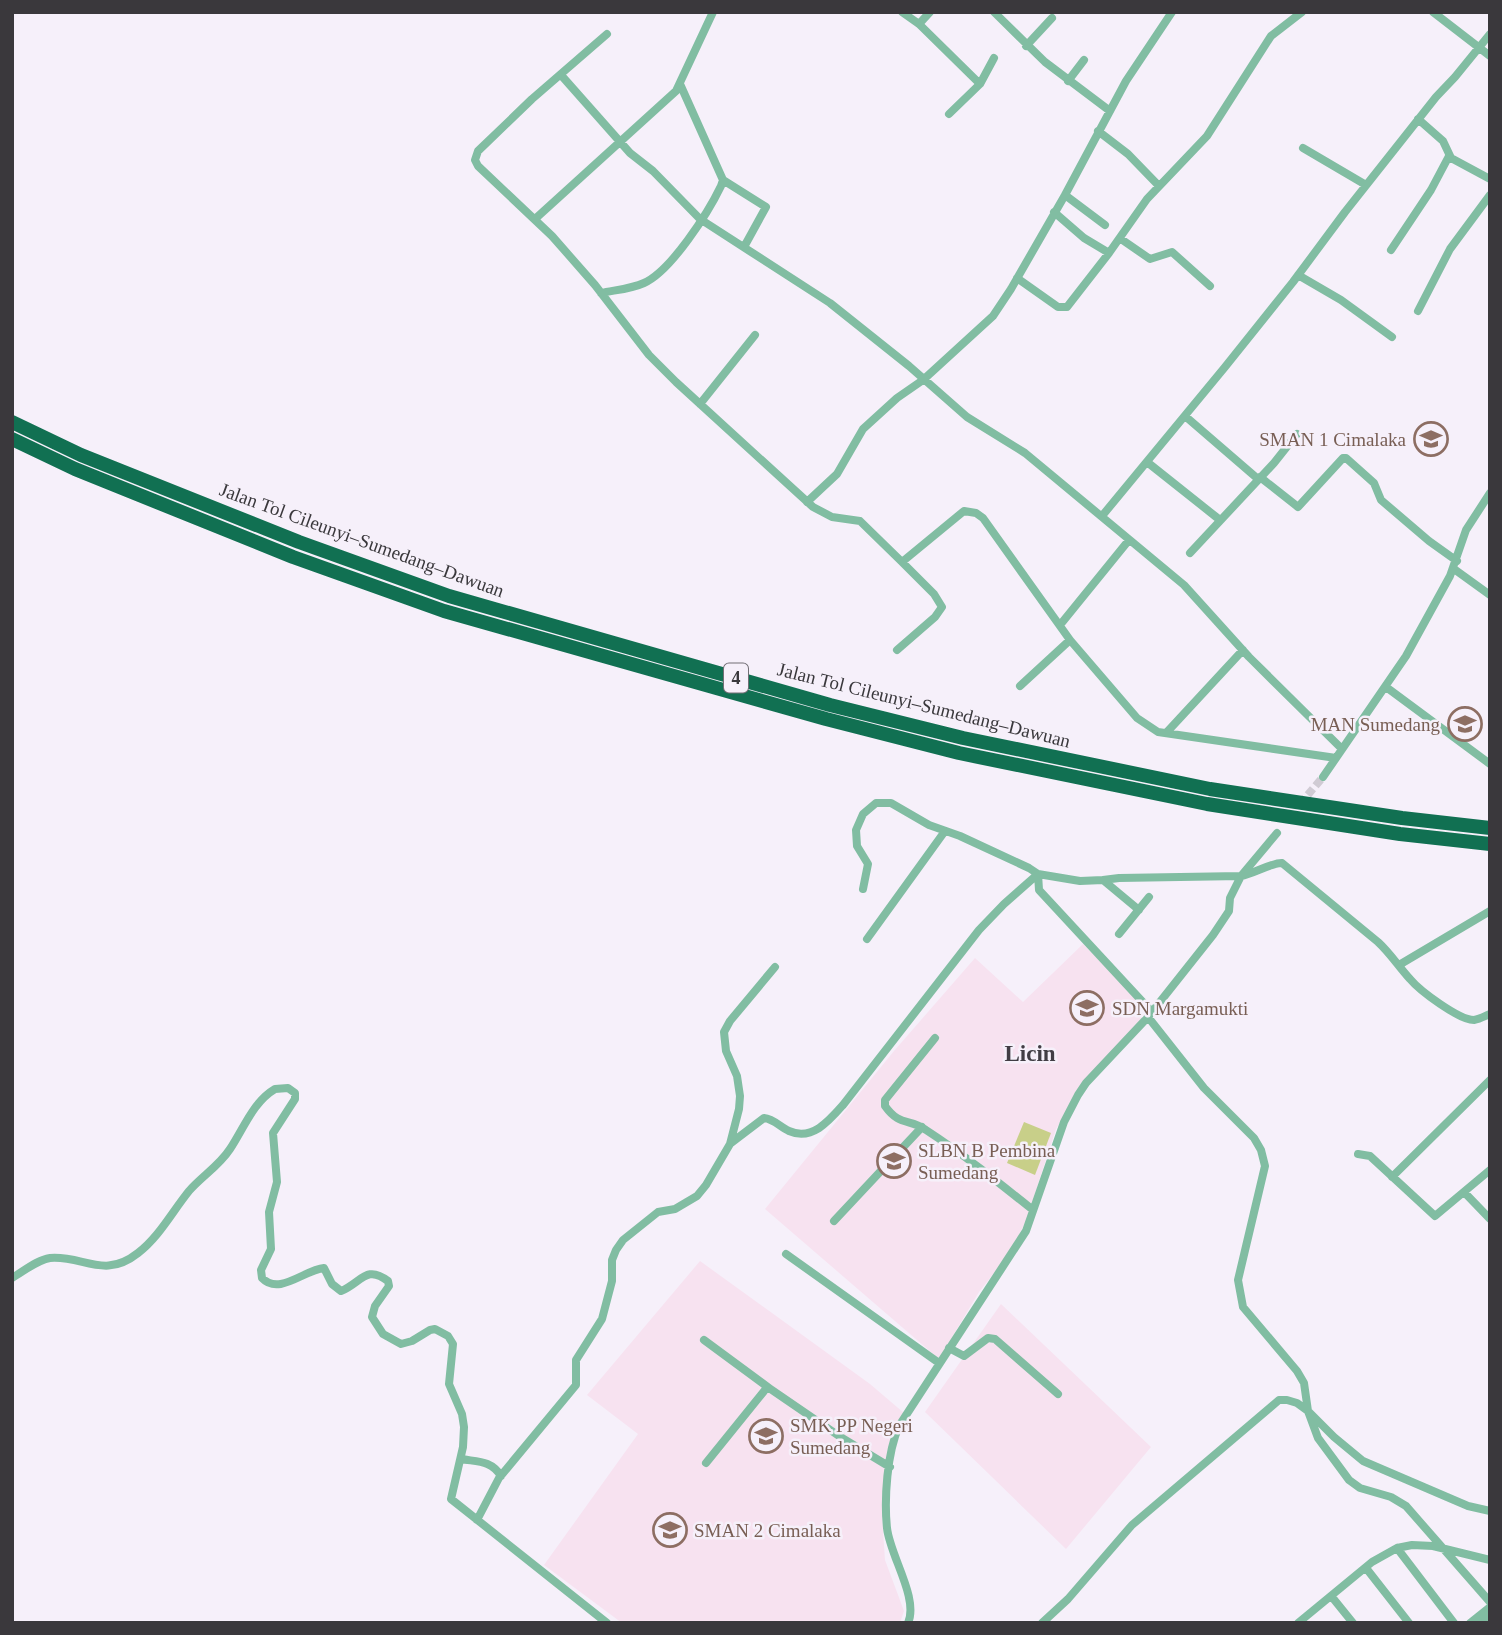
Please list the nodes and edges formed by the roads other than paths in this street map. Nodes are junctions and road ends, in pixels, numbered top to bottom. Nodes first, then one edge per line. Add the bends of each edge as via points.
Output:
1 (713, 12) edge
2 (902, 12) edge
3 (930, 12) edge
4 (995, 12) edge
5 (1172, 12) edge
6 (1302, 12) edge
7 (1433, 12) edge
8 (1052, 18) dead end
9 (919, 24) junction
10 (607, 34) dead end
11 (1490, 34) edge
12 (1026, 46) junction
13 (1478, 46) junction
14 (1490, 56) edge
15 (994, 58) dead end
16 (1083, 60) dead end
17 (561, 75) junction
18 (1068, 81) junction
19 (680, 84) junction
20 (980, 84) junction
21 (1110, 111) junction
22 (949, 114) dead end
23 (1418, 120) junction
24 (1098, 131) junction
25 (620, 141) junction
26 (1303, 148) dead end
27 (1449, 156) junction
28 (1490, 179) edge
29 (723, 180) junction
30 (1366, 185) junction
31 (1159, 186) junction
32 (1065, 195) junction
33 (1490, 195) edge
34 (1054, 212) junction
35 (535, 219) junction
36 (700, 219) junction
37 (1105, 225) dead end
38 (1121, 239) junction
39 (744, 247) junction
40 (1391, 250) dead end
41 (1109, 253) junction
42 (1298, 275) junction
43 (1017, 278) junction
44 (1210, 286) dead end
45 (601, 293) junction
46 (1418, 311) dead end
47 (755, 335) dead end
48 (1392, 337) dead end
49 (923, 380) junction
50 (700, 404) junction
51 (1185, 416) junction
52 (12, 422) edge
53 (1297, 434) dead end
54 (12, 439) edge
55 (1147, 462) junction
56 (1259, 478) junction
57 (1490, 493) edge
58 (807, 502) junction
59 (1102, 516) junction
60 (1220, 520) junction
61 (1129, 540) junction
62 (1190, 553) dead end
63 (902, 562) junction
64 (1455, 565) junction
65 (1490, 595) edge
66 (1060, 625) junction
67 (1070, 640) junction
68 (897, 650) dead end
69 (1243, 650) junction
70 (1020, 686) dead end
71 (1386, 687) junction
72 (1167, 732) junction
73 (1340, 748) junction
74 (1336, 758) junction
75 (1490, 764) edge
76 (1323, 776) tunnel mouth
77 (1490, 828) edge
78 (945, 831) junction
79 (1277, 833) dead end
80 (1490, 844) edge
81 (1038, 874) junction
82 (1241, 876) junction
83 (1103, 880) junction
84 (863, 889) dead end
85 (1149, 897) dead end
86 (1139, 910) junction
87 (1490, 911) edge
88 (1119, 934) dead end
89 (867, 939) dead end
90 (1399, 965) junction
91 (775, 967) dead end
92 (1151, 1014) junction
93 (1490, 1014) edge
94 (935, 1038) dead end
95 (1490, 1080) edge
96 (922, 1126) junction
97 (730, 1144) junction
98 (1358, 1154) dead end
99 (1490, 1170) edge
100 (1392, 1177) junction
101 (1464, 1192) junction
102 (1032, 1210) junction
103 (1490, 1219) edge
104 (834, 1221) dead end
105 (786, 1254) dead end
106 (12, 1278) edge
107 (704, 1340) dead end
108 (949, 1348) junction
109 (939, 1363) junction
110 (769, 1388) junction
111 (1058, 1394) dead end
112 (1308, 1411) junction
113 (461, 1460) junction
114 (706, 1463) dead end
115 (890, 1467) junction
116 (501, 1476) junction
117 (1490, 1511) edge
118 (477, 1520) junction
119 (1397, 1548) junction
120 (1446, 1549) junction
121 (1490, 1560) edge
122 (1366, 1568) junction
123 (1332, 1597) junction
124 (1489, 1610) edge
125 (1304, 1621) edge
126 (607, 1623) edge
127 (908, 1623) edge
128 (1042, 1623) edge
129 (1353, 1623) edge
130 (1409, 1623) edge
131 (1454, 1623) edge
132 (1470, 1623) edge
133 (1482, 1623) edge

1 - 19 street
2 - 9 street
3 - 9 street
4 - 12 street
5 - 21 street
6 - 31 street via 1271,36 1207,136
7 - 13 street
8 - 12 street
9 - 20 street
10 - 17 street
11 - 13 street
12 - 18 street
13 - 14 street
13 - 23 street
15 - 20 street
16 - 18 street
17 - 25 street
17 - 35 street via 475,157 478,166
18 - 21 street
19 - 25 street
19 - 29 street
20 - 22 street
21 - 24 street
23 - 27 street via 1443,141
23 - 30 street
24 - 31 street
24 - 32 street
25 - 35 street
25 - 36 street
26 - 30 street
27 - 28 street
27 - 40 street
29 - 36 street
29 - 39 street via 766,208
30 - 42 street
31 - 38 street
32 - 34 street
32 - 37 street
33 - 46 street via 1450,250
34 - 41 street
34 - 43 street
35 - 45 street
36 - 39 street
36 - 45 street via 657,276 638,286
38 - 41 street
38 - 44 street via 1150,259 1172,252
39 - 49 street via 831,303
41 - 43 street via 1068,307 1058,307
42 - 48 street
42 - 51 street
43 - 49 street via 983,327
45 - 50 street via 649,355
47 - 50 street
49 - 58 street via 863,429 836,474
49 - 59 street via 967,416 1026,453
50 - 58 street
51 - 55 street
51 - 56 street
52 - 77 highway, Jalan Tol Cileunyi–Sumedang–Dawuan / 4 via 81,455 299,542 449,596 830,705 962,738 1210,789
53 - 56 street
54 - 80 highway, Jalan Tol Cileunyi–Sumedang–Dawuan / 4 via 293,557 444,611 826,719 959,754 1194,802
55 - 59 street
55 - 60 street
56 - 60 street
56 - 64 street via 1298,507 1346,458 1374,483 1381,500
57 - 64 street via 1466,530
58 - 63 street via 832,517 860,521
59 - 61 street
60 - 62 street
61 - 66 street
61 - 69 street via 1192,592
63 - 66 street via 964,511 976,513
63 - 68 street via 942,607
64 - 65 street
64 - 71 street
66 - 67 street
67 - 70 street
67 - 72 street via 1137,718 1147,727
69 - 72 street
69 - 73 street
71 - 73 street
71 - 75 street
72 - 74 street
73 - 74 street
74 - 76 street
78 - 81 street
78 - 84 street via 891,803 876,803 863,814 856,830 856,842 868,864
78 - 89 street
79 - 82 street
81 - 83 street
81 - 92 street via 1039,890
81 - 97 street via 979,930 822,1126 798,1134 764,1118
82 - 83 street
82 - 90 street via 1282,863 1378,942
82 - 92 street via 1228,914
83 - 86 street
85 - 86 street
86 - 88 street
87 - 90 street
90 - 93 street via 1414,984 1460,1015 1474,1020
91 - 97 street via 724,1032 740,1096
92 - 102 street via 1078,1096
92 - 112 street via 1204,1088 1254,1139 1265,1159 1241,1258 1240,1298 1249,1317 1297,1371 1304,1383
94 - 96 street via 884,1102 900,1121
95 - 100 street
96 - 102 street
96 - 104 street
97 - 116 street via 697,1196 658,1212 619,1245 602,1319 576,1360 576,1385
98 - 100 street via 1370,1156
99 - 101 street
100 - 101 street via 1433,1216
101 - 103 street
102 - 108 street via 1026,1231
105 - 109 street
106 - 113 street via 48,1258 103,1267 135,1256 157,1235 191,1188 225,1156 260,1101 275,1089 288,1088 296,1096 273,1133 277,1182 269,1212 271,1249 262,1278 278,1285 324,1268 341,1291 370,1273 388,1281 372,1317 383,1334 401,1344 435,1329 451,1339 449,1384 464,1427
107 - 110 street
108 - 109 street
108 - 111 street via 964,1356 988,1338 995,1339
109 - 115 street via 899,1426
110 - 114 street
110 - 115 street
112 - 117 street via 1363,1461
112 - 120 street via 1318,1438 1349,1480 1399,1501
112 - 128 street via 1287,1399 1273,1403 1132,1525
113 - 116 street via 487,1462
113 - 118 street via 451,1499
115 - 127 street via 887,1528 911,1606
116 - 118 street
118 - 126 street
119 - 120 street
119 - 122 street
119 - 131 street
120 - 121 street
120 - 124 street
122 - 123 street
122 - 130 street
123 - 125 street
123 - 129 street
124 - 132 street
124 - 133 street

